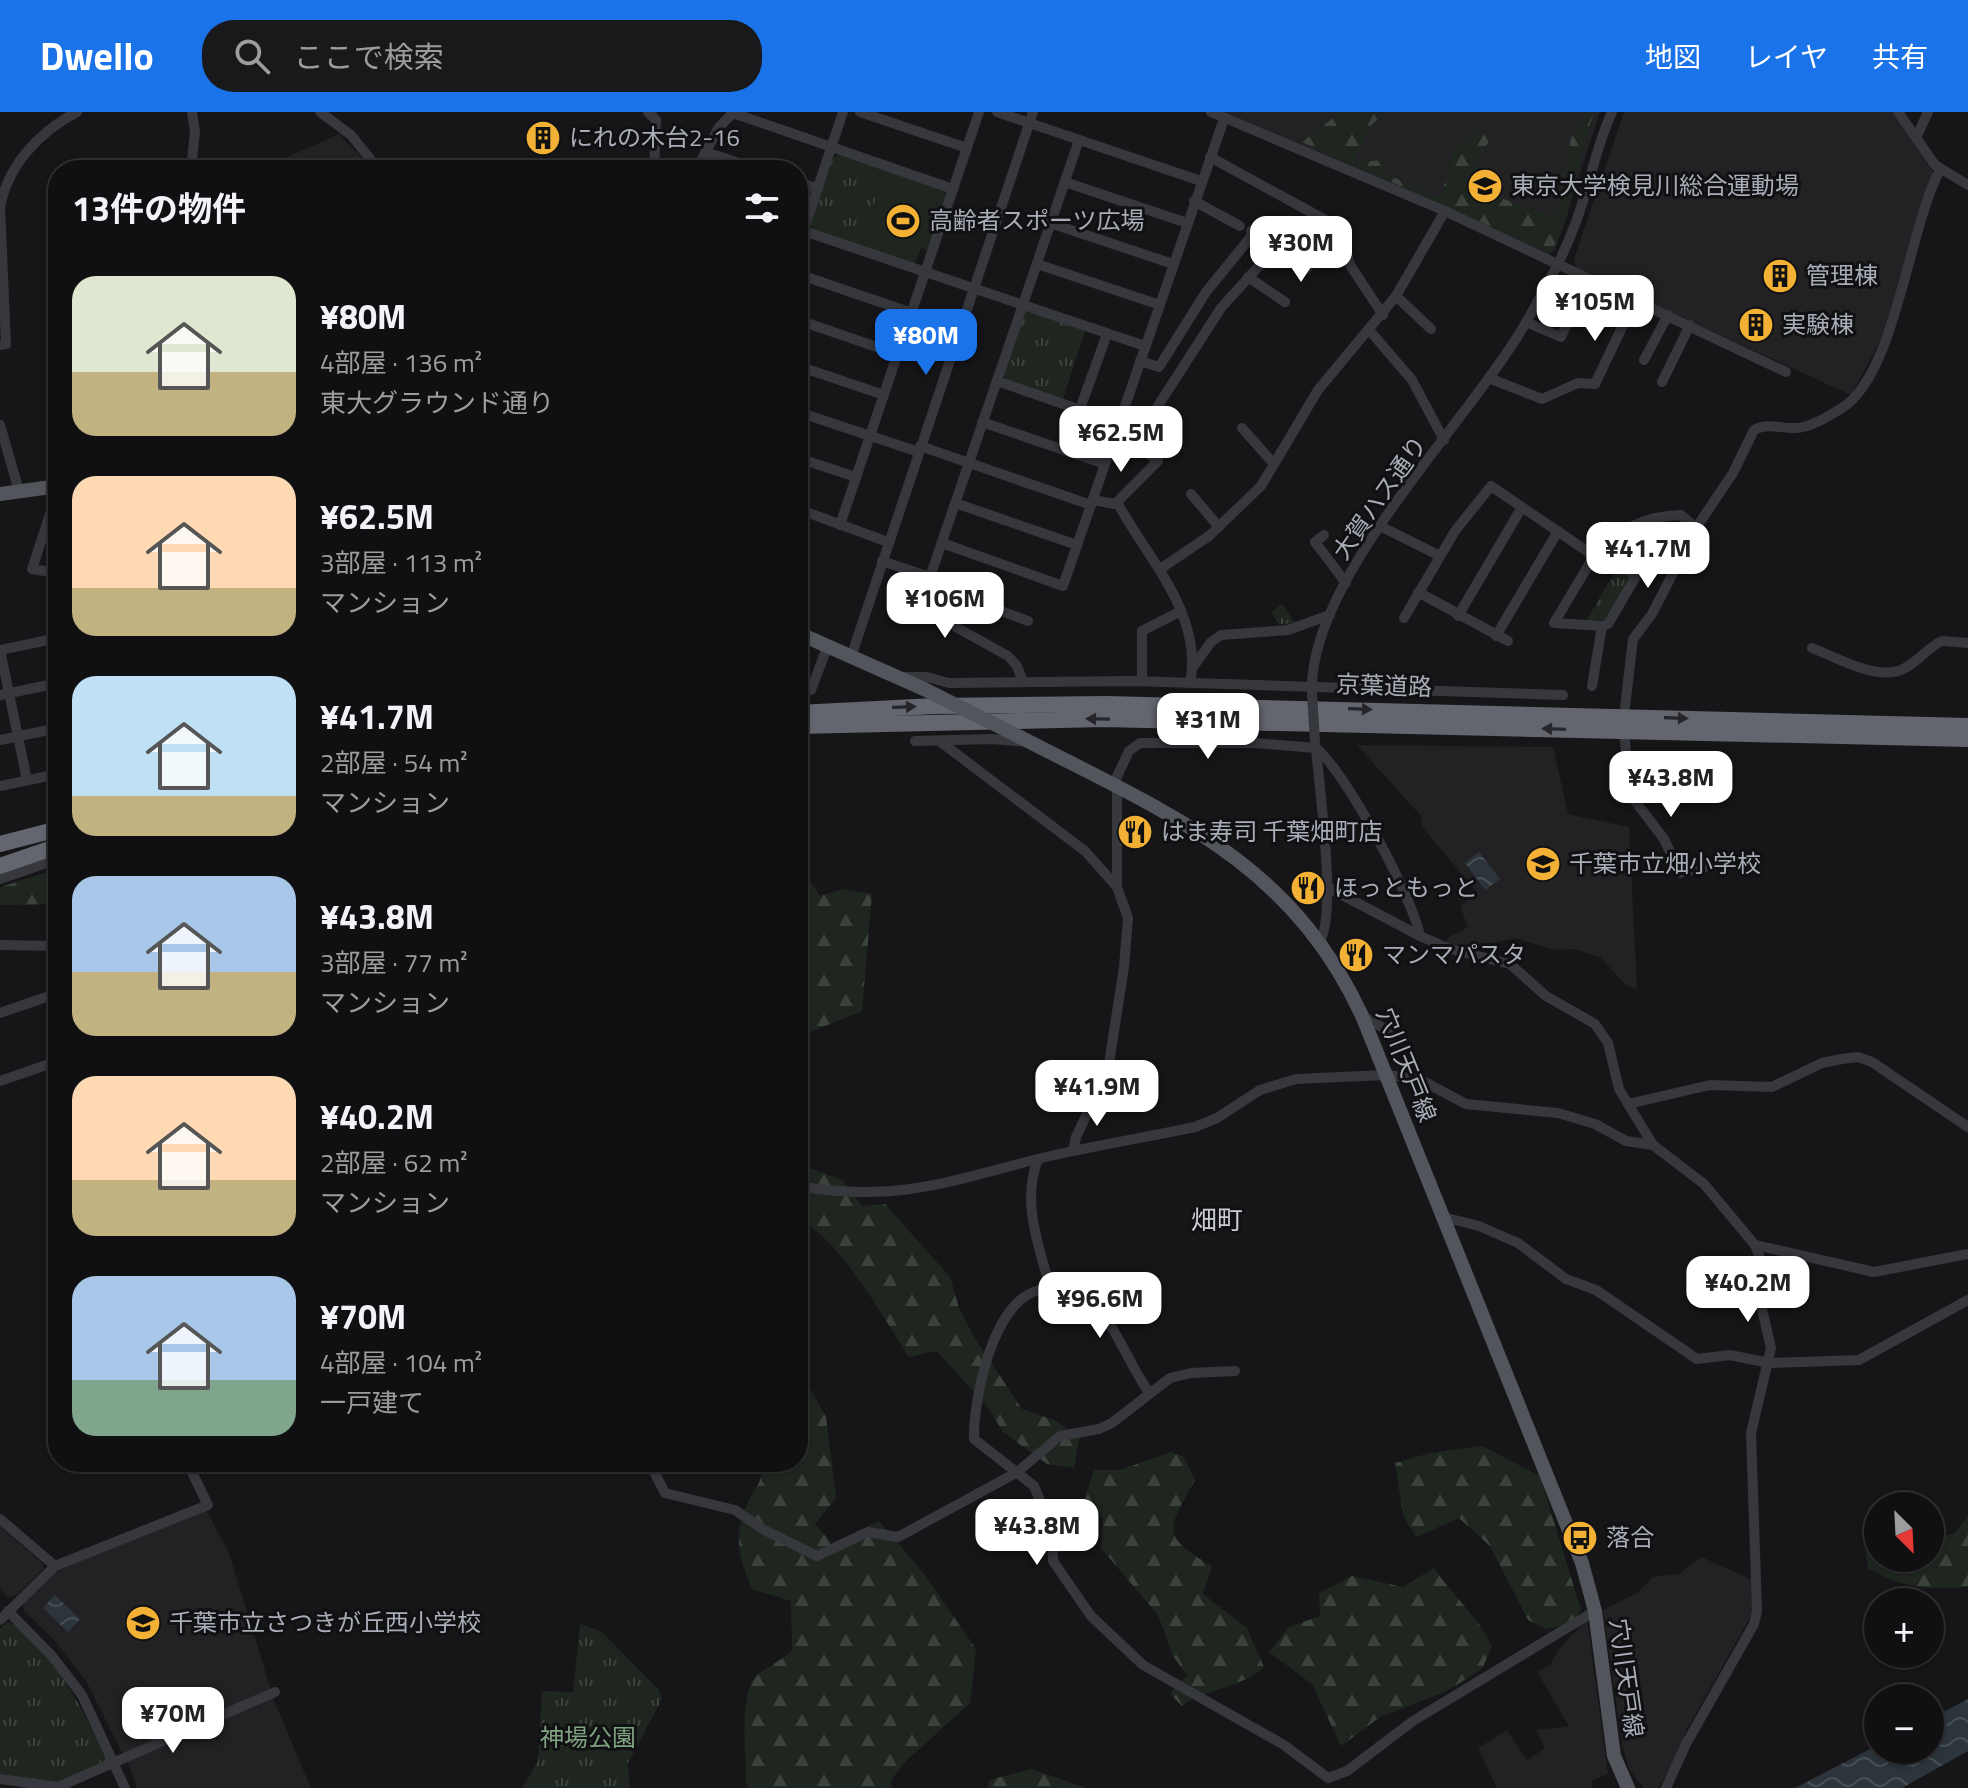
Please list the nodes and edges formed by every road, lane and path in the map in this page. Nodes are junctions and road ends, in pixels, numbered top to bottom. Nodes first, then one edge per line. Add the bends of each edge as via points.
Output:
1 (77, 112) edge
2 (192, 112) edge
3 (320, 112) edge
4 (648, 112) edge
5 (843, 112) edge
6 (860, 112) edge
7 (979, 112) edge
8 (997, 112) edge
9 (1211, 112) edge
10 (1612, 112) edge
11 (1898, 112) edge
12 (1928, 112) edge
13 (733, 113) edge
14 (1031, 118) edge
15 (1224, 119) junction
16 (1917, 136) junction
17 (1079, 140) junction
18 (831, 148) junction
19 (967, 148) junction
20 (705, 152) junction
21 (1210, 157) junction
22 (192, 160) edge
23 (371, 160) edge
24 (654, 160) edge
25 (701, 160) edge
26 (730, 160) edge
27 (1940, 170) junction
28 (1201, 181) junction
29 (1065, 182) junction
30 (1968, 185) edge
31 (808, 186) edge
32 (818, 189) junction
33 (953, 189) junction
34 (1194, 201) junction
35 (1445, 211) junction
36 (808, 213) edge
37 (1050, 223) junction
38 (1187, 223) junction
39 (1340, 228) junction
40 (1248, 230) junction
41 (808, 232) edge
42 (1276, 247) junction
43 (1037, 264) junction
44 (1173, 264) junction
45 (1557, 265) junction
46 (926, 272) junction
47 (808, 277) edge
48 (1248, 277) junction
49 (973, 288) junction
50 (1396, 296) junction
51 (1635, 300) junction
52 (1285, 302) dead end
53 (1537, 302) junction
54 (1023, 305) junction
55 (1160, 305) junction
56 (912, 313) junction
57 (1383, 315) junction
58 (1668, 315) junction
59 (1526, 322) junction
60 (808, 323) edge
61 (1690, 325) junction
62 (1431, 329) dead end
63 (1370, 331) junction
64 (1107, 334) junction
65 (3, 344) edge
66 (1145, 346) junction
67 (897, 354) junction
68 (1644, 360) dead end
69 (1140, 361) junction
70 (808, 369) edge
71 (1786, 372) dead end
72 (1491, 379) junction
73 (997, 381) junction
74 (1662, 382) dead end
75 (884, 395) junction
76 (1080, 409) junction
77 (808, 415) edge
78 (982, 422) junction
79 (1118, 423) junction
80 (0, 425) edge
81 (1242, 428) dead end
82 (870, 436) junction
83 (1444, 440) junction
84 (920, 449) junction
85 (808, 461) edge
86 (969, 463) junction
87 (1273, 463) junction
88 (1105, 464) junction
89 (856, 477) junction
90 (48, 489) edge
91 (19, 491) junction
92 (0, 494) edge
93 (1191, 494) dead end
94 (1092, 502) junction
95 (1117, 502) junction
96 (955, 503) junction
97 (1522, 507) junction
98 (808, 513) edge
99 (48, 519) edge
100 (840, 525) junction
101 (1380, 526) junction
102 (1219, 527) junction
103 (1696, 528) junction
104 (1558, 531) junction
105 (1324, 535) dead end
106 (888, 542) junction
107 (942, 543) junction
108 (1077, 545) junction
109 (1440, 556) junction
110 (882, 561) junction
111 (1160, 569) junction
112 (48, 571) edge
113 (932, 582) junction
114 (1346, 583) junction
115 (1418, 592) junction
116 (1181, 611) junction
117 (1330, 615) junction
118 (1458, 616) junction
119 (1404, 618) dead end
120 (1028, 621) dead end
121 (1602, 626) junction
122 (1496, 636) junction
123 (808, 637) edge
124 (48, 640) edge
125 (1508, 641) dead end
126 (1968, 643) edge
127 (828, 645) junction
128 (1812, 648) dead end
129 (0, 650) edge
130 (852, 654) junction
131 (1193, 667) junction
132 (901, 677) junction
133 (1142, 681) junction
134 (1023, 682) junction
135 (1190, 683) junction
136 (48, 685) edge
137 (1592, 686) dead end
138 (811, 690) dead end
139 (1312, 691) junction
140 (4, 694) edge
141 (1563, 695) dead end
142 (1625, 707) dead end
143 (808, 713) edge
144 (808, 726) edge
145 (1968, 726) edge
146 (48, 730) edge
147 (18, 736) junction
148 (1025, 739) junction
149 (1968, 739) edge
150 (0, 740) edge
151 (915, 741) dead end
152 (1625, 741) dead end
153 (942, 743) junction
154 (1315, 745) junction
155 (48, 776) edge
156 (27, 780) junction
157 (0, 786) edge
158 (1115, 786) junction
159 (48, 829) edge
160 (48, 830) edge
161 (0, 837) edge
162 (0, 844) edge
163 (48, 846) edge
164 (48, 848) edge
165 (0, 858) edge
166 (1743, 858) dead end
167 (48, 862) edge
168 (0, 866) edge
169 (0, 879) edge
170 (1117, 887) junction
171 (1327, 887) junction
172 (1420, 936) junction
173 (1320, 941) junction
174 (2, 946) edge
175 (48, 946) edge
176 (48, 996) edge
177 (0, 1013) edge
178 (1363, 1018) junction
179 (48, 1064) edge
180 (1386, 1075) junction
181 (1419, 1079) junction
182 (0, 1081) edge
183 (1628, 1104) junction
184 (1968, 1127) edge
185 (1653, 1145) junction
186 (1073, 1151) junction
187 (1038, 1159) junction
188 (808, 1187) edge
189 (1443, 1217) junction
190 (1755, 1245) junction
191 (1968, 1254) edge
192 (1050, 1288) junction
193 (1968, 1300) edge
194 (1769, 1363) junction
195 (1235, 1371) dead end
196 (1148, 1391) junction
197 (192, 1472) edge
198 (654, 1472) edge
199 (1016, 1473) junction
200 (0, 1519) edge
201 (55, 1566) junction
202 (1595, 1611) junction
203 (4, 1615) edge
204 (275, 1692) dead end
205 (113, 1763) junction
206 (0, 1779) edge
207 (58, 1787) edge
208 (125, 1788) edge
209 (1628, 1788) edge
210 (1666, 1788) edge

1 - 65 street via 19,160 3,191
2 - 22 street
3 - 23 street via 351,135
4 - 24 street via 656,120
5 - 18 street
6 - 19 street
7 - 19 street
8 - 14 street
9 - 15 street
10 - 45 street, 大賀ハス通り
11 - 16 street
12 - 16 street
13 - 18 street
13 - 20 street
14 - 17 street
14 - 49 street
15 - 21 street
15 - 35 street
16 - 27 street
17 - 28 street
17 - 29 street
18 - 32 street
18 - 33 street
19 - 33 street
20 - 25 street
20 - 26 street
21 - 28 street
21 - 39 street
27 - 30 street
27 - 103 street via 1894,316 1859,392 1844,407 1801,427 1754,430
28 - 34 street
29 - 37 street
29 - 38 street
31 - 32 street
32 - 36 street
33 - 46 street
34 - 38 street
34 - 40 street
35 - 45 street
35 - 50 street
37 - 43 street
37 - 44 street
38 - 44 street
39 - 42 street via 1307,268
39 - 57 street via 1350,265
40 - 42 street
40 - 69 street via 1159,367
41 - 46 street
42 - 48 street
43 - 54 street
43 - 55 street
44 - 55 street
45 - 51 street
45 - 53 street, 大賀ハス通り
46 - 49 street
46 - 56 street
47 - 56 street
48 - 52 street
48 - 95 street via 1131,441 1158,461
49 - 54 street
49 - 84 street
50 - 57 street
50 - 62 street
51 - 58 street
51 - 72 street via 1595,384 1578,383 1542,399
53 - 59 street, 大賀ハス通り
53 - 59 street via 1570,317 1561,337
54 - 64 street
54 - 73 street
55 - 66 street
56 - 67 street
57 - 63 street
58 - 61 street
58 - 68 street
59 - 72 street, 大賀ハス通り
60 - 67 street
61 - 71 street
61 - 74 street
63 - 83 street via 1412,380
63 - 87 street via 1318,390
64 - 66 street
64 - 76 street
66 - 69 street
67 - 75 street
69 - 79 street
70 - 75 street
72 - 83 street, 大賀ハス通り
73 - 76 street
73 - 78 street
75 - 82 street
76 - 79 street
77 - 82 street
78 - 86 street
78 - 88 street
79 - 88 street
80 - 91 street
81 - 87 street
82 - 84 street
82 - 89 street
83 - 101 street, 大賀ハス通り
84 - 86 street
84 - 106 street
85 - 89 street
86 - 94 street
86 - 96 street
87 - 102 street via 1256,491
88 - 94 street
89 - 100 street
90 - 91 main road
91 - 92 main road
93 - 102 street
94 - 95 street
94 - 108 street
95 - 111 street
96 - 107 street
96 - 108 street
97 - 104 street
97 - 109 street via 1491,486
97 - 118 street
98 - 100 street
99 - 112 street via 32,569
100 - 106 street
101 - 109 street
101 - 114 street, 大賀ハス通り
102 - 111 street
103 - 121 street via 1681,515 1660,516 1613,539 1635,578
103 - 142 street via 1655,609 1630,644
104 - 121 street via 1594,556 1554,623
104 - 122 street
105 - 114 street via 1315,542
106 - 110 street
107 - 108 street via 1063,586
107 - 113 street
109 - 115 street
110 - 113 street
110 - 130 street
111 - 116 street
113 - 120 street
113 - 134 street via 925,610 1008,656
114 - 117 street, 大賀ハス通り
115 - 118 street
115 - 119 street
116 - 131 street
116 - 133 street via 1142,631
117 - 131 street via 1288,630 1221,635
117 - 139 street, 大賀ハス通り
118 - 122 street
121 - 137 street
122 - 125 street
123 - 127 main road, 穴川天戸線
124 - 129 street
126 - 128 street via 1942,641 1905,669 1889,672
127 - 130 main road, 穴川天戸線
127 - 138 street
129 - 140 street
130 - 132 main road, 穴川天戸線
131 - 135 street
132 - 134 street via 949,683
132 - 148 main road, 穴川天戸線, bridge
133 - 134 street
133 - 135 street
135 - 139 street
136 - 140 street
139 - 141 street
139 - 154 street, 大賀ハス通り, bridge
140 - 147 street
143 -> 145 highway, 京葉道路 via 1106,704
149 -> 144 highway, 京葉道路 via 1104,719
146 - 147 street
147 - 150 street
147 - 156 street
148 - 153 street
148 - 158 main road, 穴川天戸線
151 - 153 street
152 - 166 street via 1629,793 1664,839 1680,873
153 - 170 street via 1085,851
154 - 158 street via 1140,743 1126,756
154 - 171 street, 大賀ハス通り
154 - 172 street via 1369,824
155 - 156 street
156 - 157 street
158 - 170 street
158 - 173 main road, 穴川天戸線 via 1240,859 1277,891
159 - 161 highway
160 - 162 highway
163 - 165 highway
164 - 168 highway
167 - 169 street
170 - 186 street via 1128,918 1108,1070
171 - 172 street
171 - 173 street, 大賀ハス通り via 1326,926
172 - 183 street via 1510,964 1546,996 1595,1024 1608,1043 1614,1076
173 - 178 main road, 穴川天戸線
174 - 175 street
176 - 177 street
178 - 180 main road, 穴川天戸線
178 - 181 street via 1385,1030
179 - 182 street
180 - 181 street
180 - 186 street via 1285,1082 1260,1090 1205,1124
180 - 189 main road, 穴川天戸線
181 - 185 street via 1466,1104 1558,1113 1626,1141
183 - 184 street via 1710,1085 1772,1087 1822,1063 1858,1057
183 - 185 street
185 - 190 street via 1704,1184
186 - 187 street
187 - 188 street via 905,1192 854,1194
187 - 192 street via 1030,1206
189 - 194 street via 1518,1243 1566,1279 1596,1290 1651,1326 1689,1356 1730,1355
189 - 202 main road, 穴川天戸線 via 1568,1524
190 - 191 street via 1874,1272
190 - 194 street
192 - 196 street via 1079,1293 1097,1308 1119,1335
192 - 199 street via 1019,1303 999,1326 973,1415 974,1439
193 - 194 street via 1859,1360
194 - 210 street via 1751,1433 1754,1624
195 - 196 street via 1191,1373
196 - 199 street via 1112,1423 1060,1436
197 - 201 street via 208,1505
198 - 199 street via 665,1493 735,1510 817,1556 868,1532 898,1537
199 - 202 street via 1034,1486 1053,1532 1053,1561 1091,1616 1143,1665 1284,1745 1328,1778 1347,1771 1413,1721
200 - 201 street
201 - 203 street
202 - 209 main road, 穴川天戸線 via 1614,1756
203 - 205 street via 75,1685
204 - 205 street
205 - 207 street
205 - 208 street
206 - 207 street

